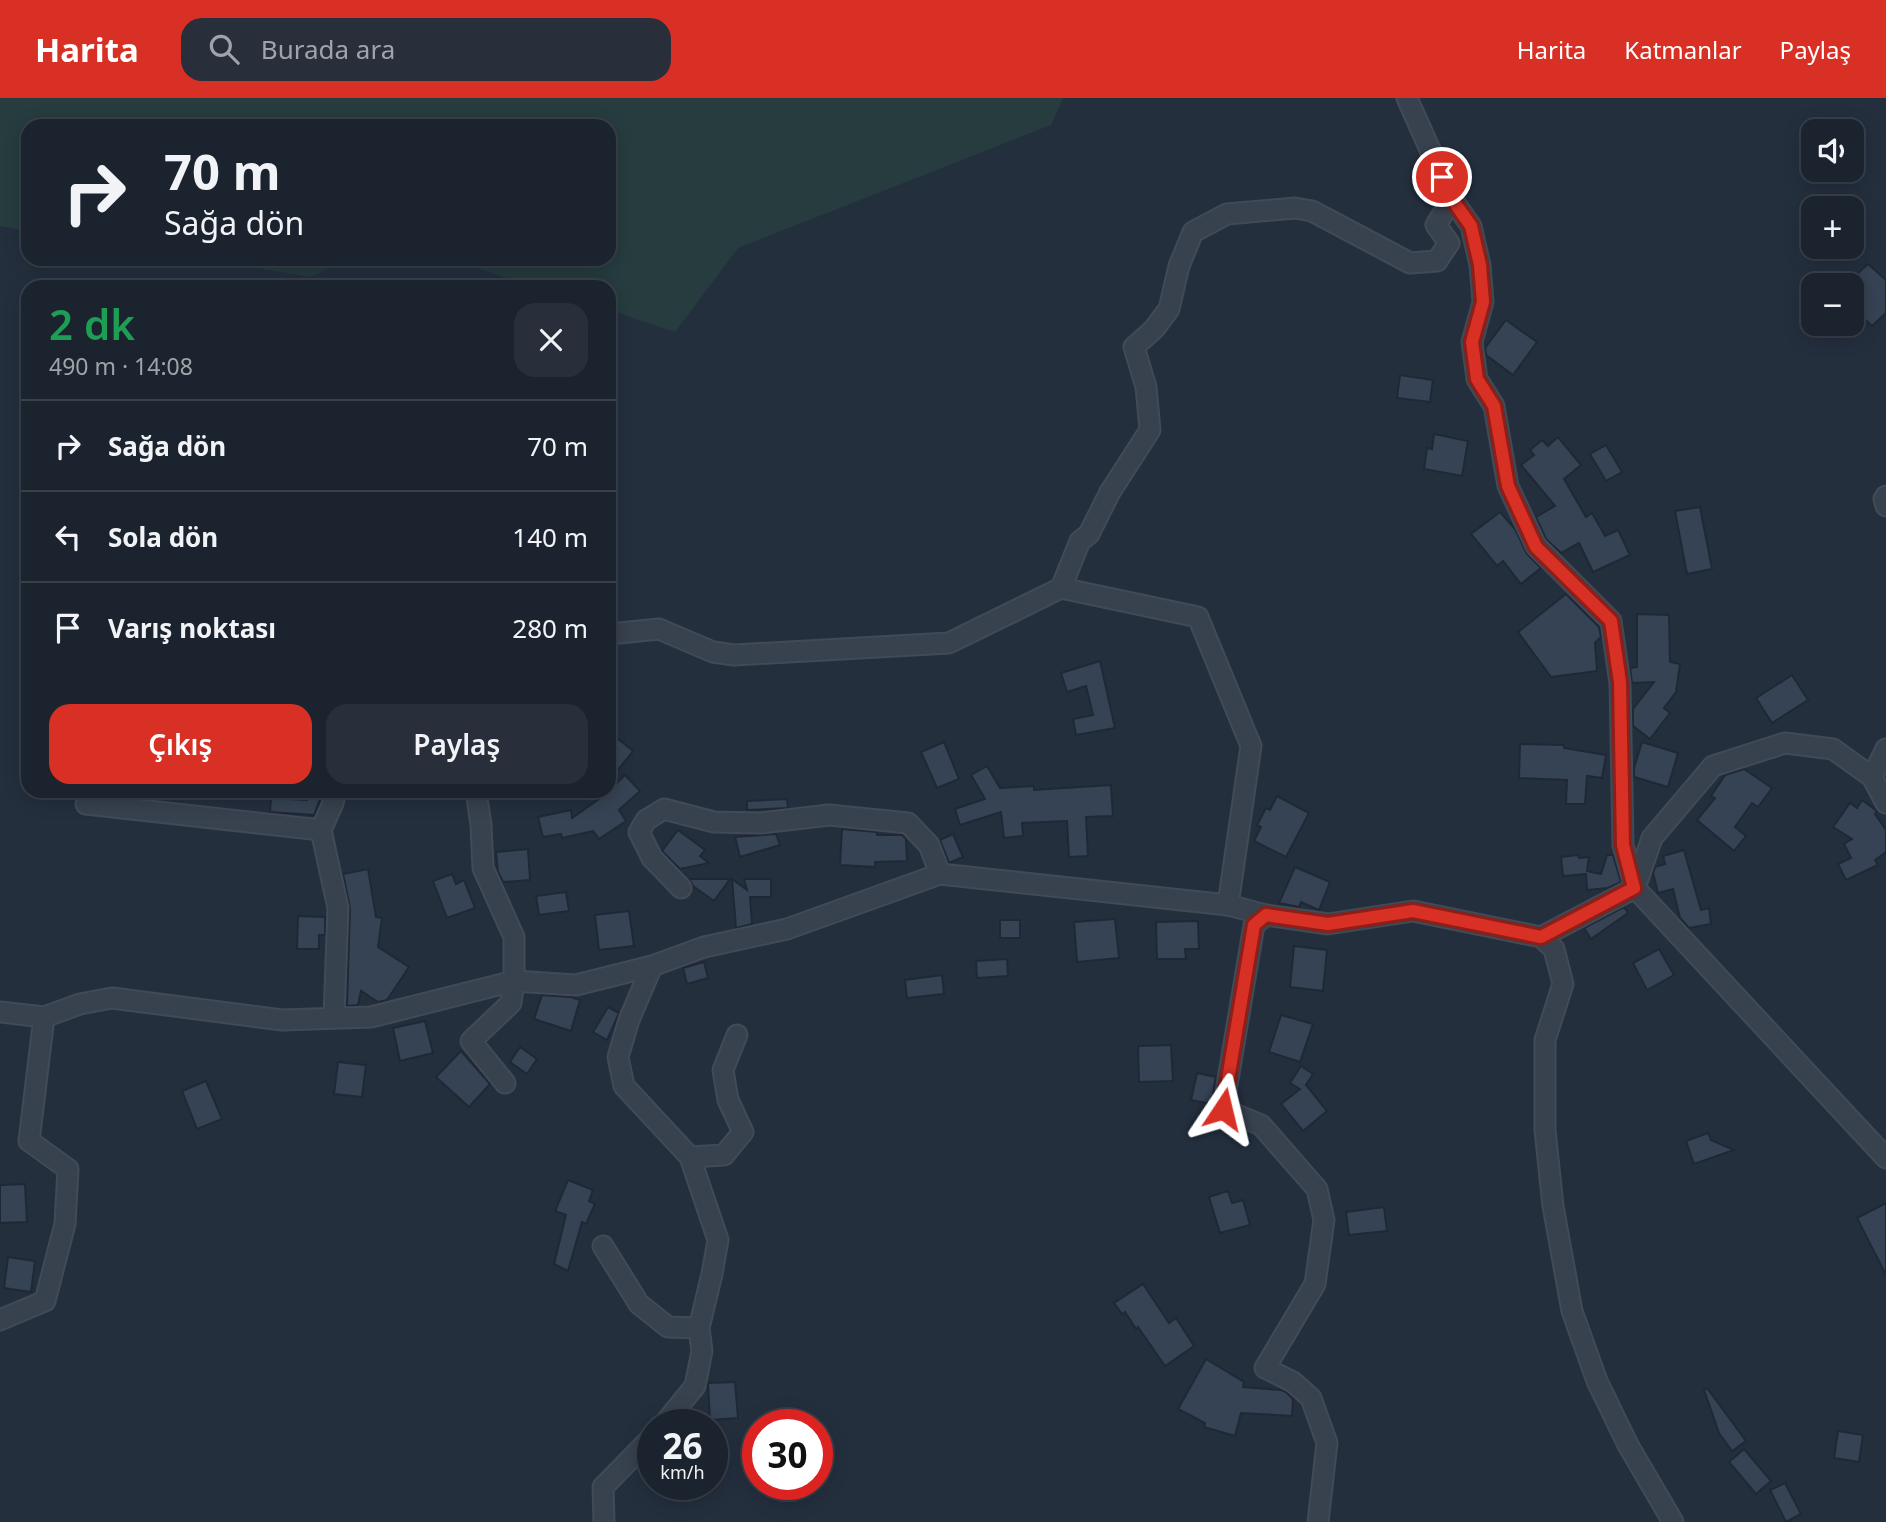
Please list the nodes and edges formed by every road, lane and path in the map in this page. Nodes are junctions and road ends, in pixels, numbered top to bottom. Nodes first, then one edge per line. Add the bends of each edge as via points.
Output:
1 (1407, 98) edge
2 (1452, 199) junction
3 (1886, 496) edge
4 (1886, 506) edge
5 (1061, 588) junction
6 (616, 633) edge
7 (1886, 749) edge
8 (1872, 777) junction
9 (334, 798) edge
10 (477, 798) edge
11 (1886, 803) edge
12 (86, 804) dead end
13 (321, 830) junction
14 (940, 874) junction
15 (681, 888) dead end
16 (1634, 888) junction
17 (1228, 905) junction
18 (1266, 915) junction
19 (1541, 937) junction
20 (652, 966) junction
21 (514, 981) junction
22 (0, 1012) edge
23 (44, 1017) junction
24 (334, 1017) junction
25 (737, 1035) dead end
26 (505, 1083) dead end
27 (690, 1157) junction
28 (1886, 1158) edge
29 (603, 1245) dead end
30 (0, 1321) edge
31 (699, 1328) junction
32 (676, 1409) edge
33 (637, 1452) edge
34 (604, 1522) edge
35 (1318, 1522) edge
36 (1673, 1522) edge

1 - 2 street
2 - 5 street via 1436,225 1449,243 1437,261 1410,263 1312,211 1295,208 1227,214 1193,232 1169,309 1134,347 1146,387 1150,429 1080,541
2 - 16 street via 1471,226 1480,265 1483,302 1472,342 1477,379 1494,406 1508,486 1536,547 1611,621 1620,682 1623,845
3 - 4 street
5 - 6 street via 949,643 734,655 713,652 659,629
5 - 17 street via 1198,617 1251,746
7 - 8 street
8 - 11 street
8 - 16 street via 1833,749 1785,743 1713,766 1652,838
9 - 13 street
10 - 21 street via 482,868 514,937
12 - 13 street
13 - 24 street via 338,908
14 - 15 street via 929,845 908,823 829,816 714,822 664,809 646,820 639,832 652,858
14 - 17 street
14 - 20 street via 787,929 704,947
16 - 19 street
16 - 28 street
17 - 18 street
18 - 19 street via 1328,924 1413,911
18 - 35 street via 1254,925 1223,1109 1261,1125 1317,1189 1324,1220 1315,1284 1265,1368 1293,1382 1311,1398 1327,1443
19 - 36 street via 1554,949 1563,985 1545,1040 1545,1130 1572,1311 1597,1381
20 - 21 street via 576,985
20 - 27 street via 618,1057 624,1086
21 - 24 street via 371,1017
21 - 26 street via 510,1003 471,1041
22 - 23 street
23 - 24 street via 80,1003 112,999 282,1020
23 - 30 street via 29,1141 68,1169 65,1224 45,1301
25 - 27 street via 723,1070 728,1101 743,1132 724,1155
27 - 31 street via 718,1240
29 - 31 street via 639,1304 668,1327
31 - 32 street via 702,1351 695,1386
33 - 34 street via 603,1487

